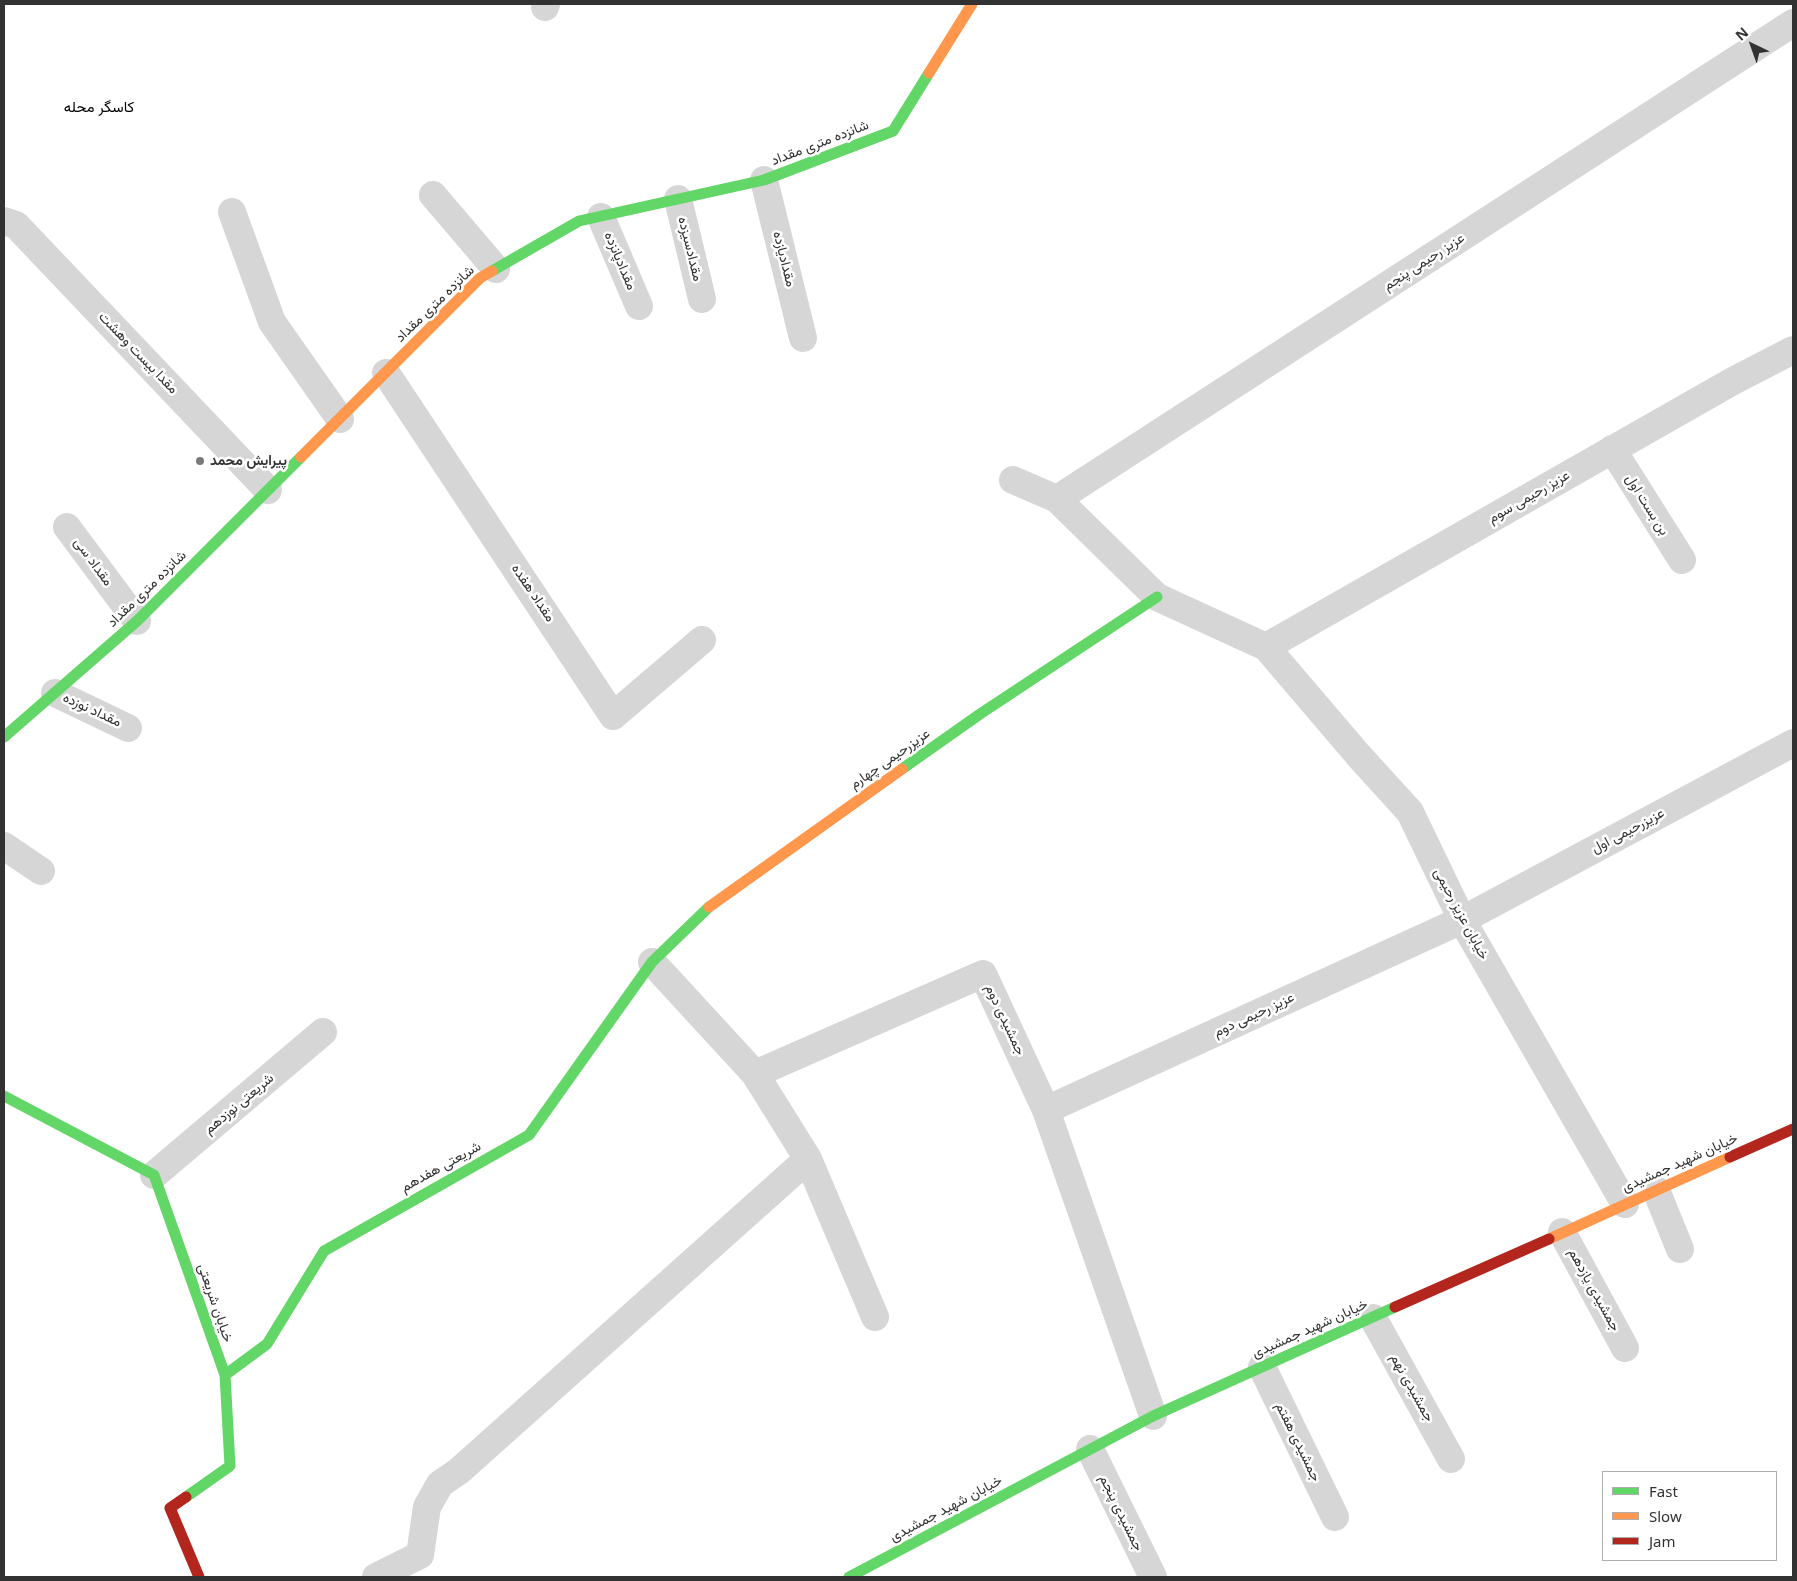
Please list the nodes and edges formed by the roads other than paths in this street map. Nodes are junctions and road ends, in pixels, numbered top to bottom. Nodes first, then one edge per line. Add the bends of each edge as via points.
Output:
1 (972, 4) edge
2 (1792, 24) edge
3 (764, 180) junction
4 (433, 195) dead end
5 (678, 199) junction
6 (232, 212) dead end
7 (601, 216) junction
8 (4, 221) edge
9 (496, 269) junction
10 (702, 299) dead end
11 (639, 306) dead end
12 (803, 338) dead end
13 (1793, 350) edge
14 (386, 373) junction
15 (340, 419) junction
16 (1612, 449) junction
17 (1013, 480) dead end
18 (268, 490) junction
19 (1057, 499) junction
20 (67, 526) dead end
21 (1682, 560) dead end
22 (1157, 597) junction
23 (137, 622) junction
24 (702, 640) dead end
25 (1266, 647) junction
26 (55, 693) junction
27 (128, 728) dead end
28 (4, 737) edge
29 (1793, 743) edge
30 (4, 846) edge
31 (41, 872) dead end
32 (1462, 920) junction
33 (652, 962) junction
34 (323, 1032) dead end
35 (755, 1074) junction
36 (4, 1096) edge
37 (1046, 1110) junction
38 (1793, 1129) edge
39 (808, 1159) junction
40 (154, 1175) junction
41 (1656, 1190) junction
42 (1626, 1204) junction
43 (1562, 1232) junction
44 (1680, 1249) dead end
45 (874, 1317) dead end
46 (1373, 1318) junction
47 (1625, 1348) dead end
48 (1262, 1367) junction
49 (225, 1375) junction
50 (1153, 1416) junction
51 (1090, 1449) junction
52 (1451, 1459) dead end
53 (1335, 1517) dead end
54 (199, 1577) edge
55 (376, 1577) edge
56 (849, 1577) edge
57 (1153, 1577) edge

1 - 3 street, شانزده متری مقداد via 893,131
2 - 19 street, عزیز رحیمی پنجم
3 - 5 street, شانزده متری مقداد
3 - 12 street, مقدادیازده
4 - 9 street
5 - 7 street, شانزده متری مقداد
5 - 10 street, مقدادسیزده
6 - 15 street via 272,322
7 - 9 street, شانزده متری مقداد via 579,221
7 - 11 street, مقدادپانزده
8 - 18 street, مقدا بیست وهشت via 16,226
9 - 14 street, شانزده متری مقداد via 480,278
13 - 16 street, عزیز رحیمی سوم
14 - 15 street, شانزده متری مقداد
14 - 24 street, مقداد هفده via 613,716
15 - 18 street, شانزده متری مقداد
16 - 21 street, بن بست اول
16 - 25 street, عزیز رحیمی سوم
17 - 19 street
18 - 23 street, شانزده متری مقداد
19 - 22 street
20 - 23 street, مقداد سی
22 - 25 street
22 - 33 street, عزیزرحیمی چهارم via 980,714 711,905
23 - 26 street, شانزده متری مقداد
25 - 32 street, خیابان عزیز رحیمی via 1410,812
26 - 27 street, مقداد نوزده
26 - 28 street, شانزده متری مقداد
29 - 32 street, عزیزرحیمی اول
30 - 31 street
32 - 37 street, عزیز رحیمی دوم
32 - 42 street, خیابان عزیز رحیمی
33 - 35 street
33 - 49 street, شریعتی هفدهم via 529,1135 324,1251 267,1344
34 - 40 street, شریعتی نوزدهم
35 - 37 street, جمشیدی دوم via 984,974
35 - 39 street
36 - 40 street
37 - 50 street, جمشیدی دوم
38 - 41 street, خیابان شهید جمشیدی
39 - 45 street
39 - 55 street via 440,1484 427,1507 420,1555
40 - 49 street, خیابان شریعتی
41 - 42 street, خیابان شهید جمشیدی
41 - 44 street
42 - 43 street, خیابان شهید جمشیدی
43 - 46 street, خیابان شهید جمشیدی
43 - 47 street, جمشیدی یازدهم
46 - 48 street, خیابان شهید جمشیدی
46 - 52 street, جمشیدی نهم
48 - 50 street, خیابان شهید جمشیدی
48 - 53 street, جمشیدی هفتم
49 - 54 street, خیابان شریعتی via 230,1466 170,1508
50 - 51 street, خیابان شهید جمشیدی
51 - 56 street, خیابان شهید جمشیدی
51 - 57 street, جمشیدی پنجم

